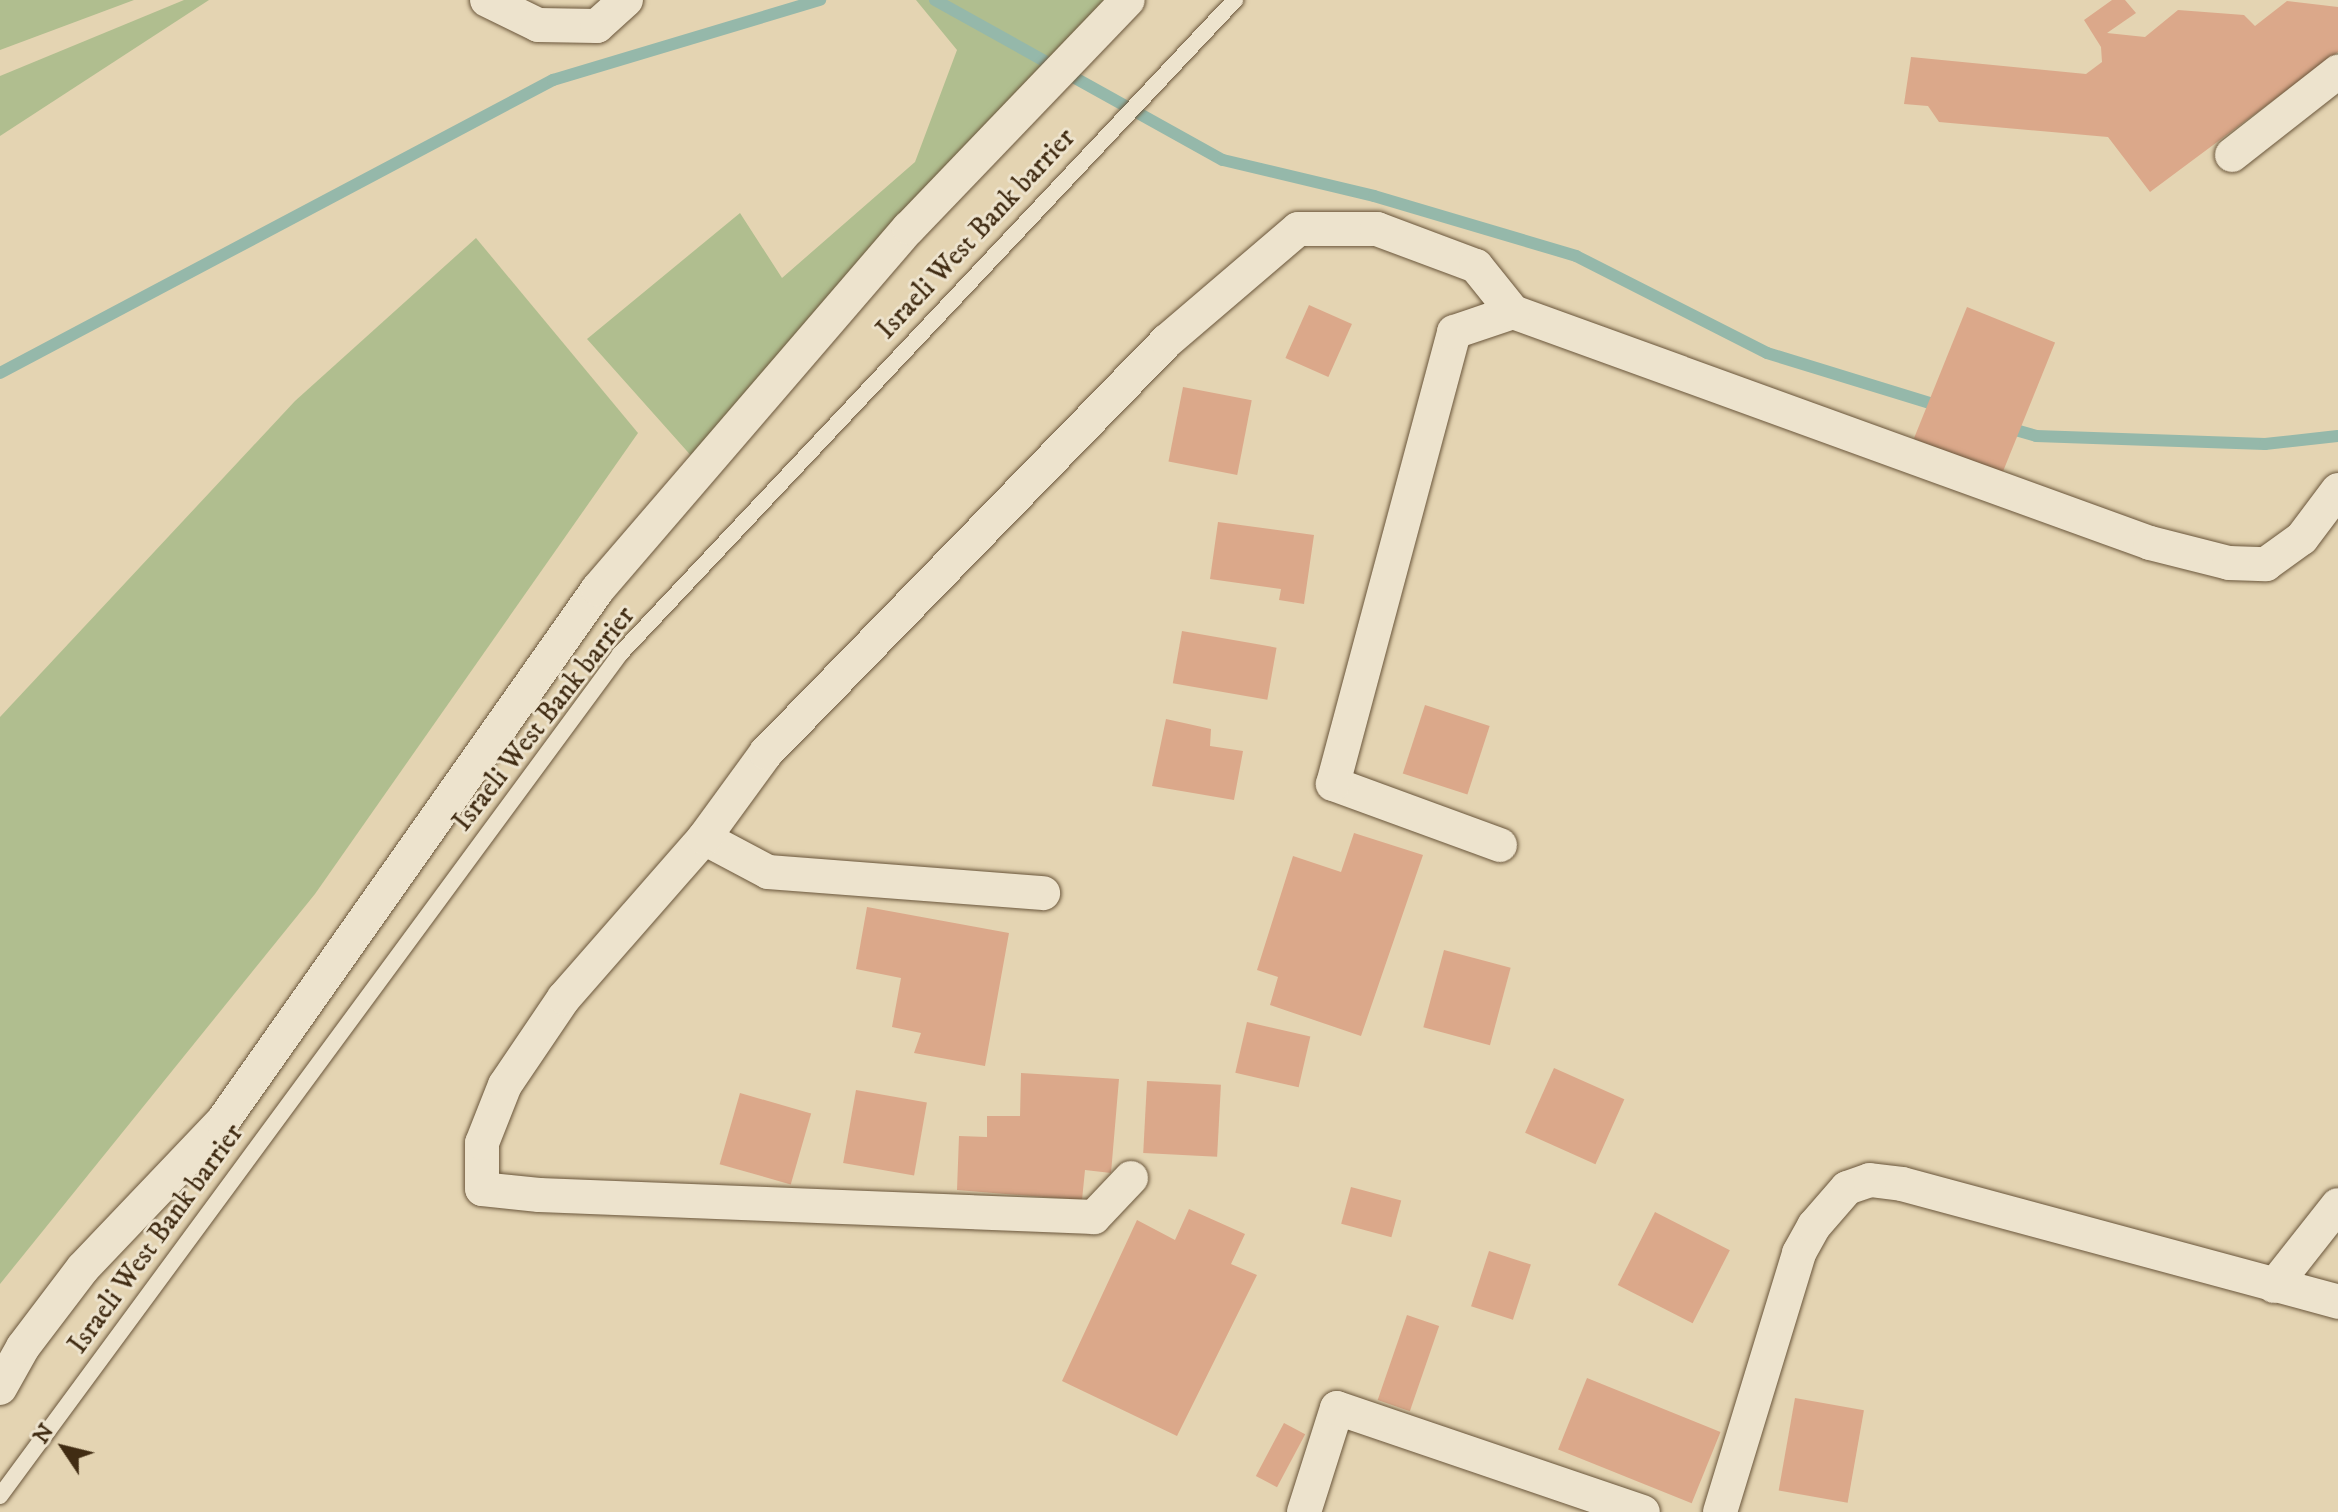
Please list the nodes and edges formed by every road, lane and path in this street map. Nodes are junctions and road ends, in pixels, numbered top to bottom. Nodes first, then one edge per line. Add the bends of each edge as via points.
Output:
1 (487, 0) edge
2 (626, 0) edge
3 (1128, 0) edge
4 (1235, 0) edge
5 (2338, 72) edge
6 (2232, 155) dead end
7 (1513, 312) junction
8 (2338, 490) edge
9 (704, 838) junction
10 (1500, 845) dead end
11 (1043, 893) dead end
12 (1131, 1178) dead end
13 (2338, 1205) edge
14 (2274, 1286) junction
15 (2338, 1302) edge
16 (0, 1388) edge
17 (0, 1496) edge
18 (1304, 1512) edge
19 (1643, 1512) edge
20 (1720, 1512) edge

1 - 2 street via 538,25 597,26
3 - 16 street via 909,228 598,589 223,1121 83,1268 23,1347
4 - 17 lane, Israeli West Bank barrier via 620,654
5 - 6 street
7 - 8 street via 2150,543 2229,563 2266,564 2302,538
7 - 9 street via 1476,266 1377,229 1298,229 1156,352 766,753
7 - 10 street via 1454,332 1333,784
9 - 11 street via 768,872
9 - 12 street via 564,998 505,1085 482,1143 482,1189 1094,1217
13 - 14 street
14 - 15 street
14 - 20 street via 1902,1184 1870,1180 1847,1188 1799,1253
18 - 19 street via 1337,1408

